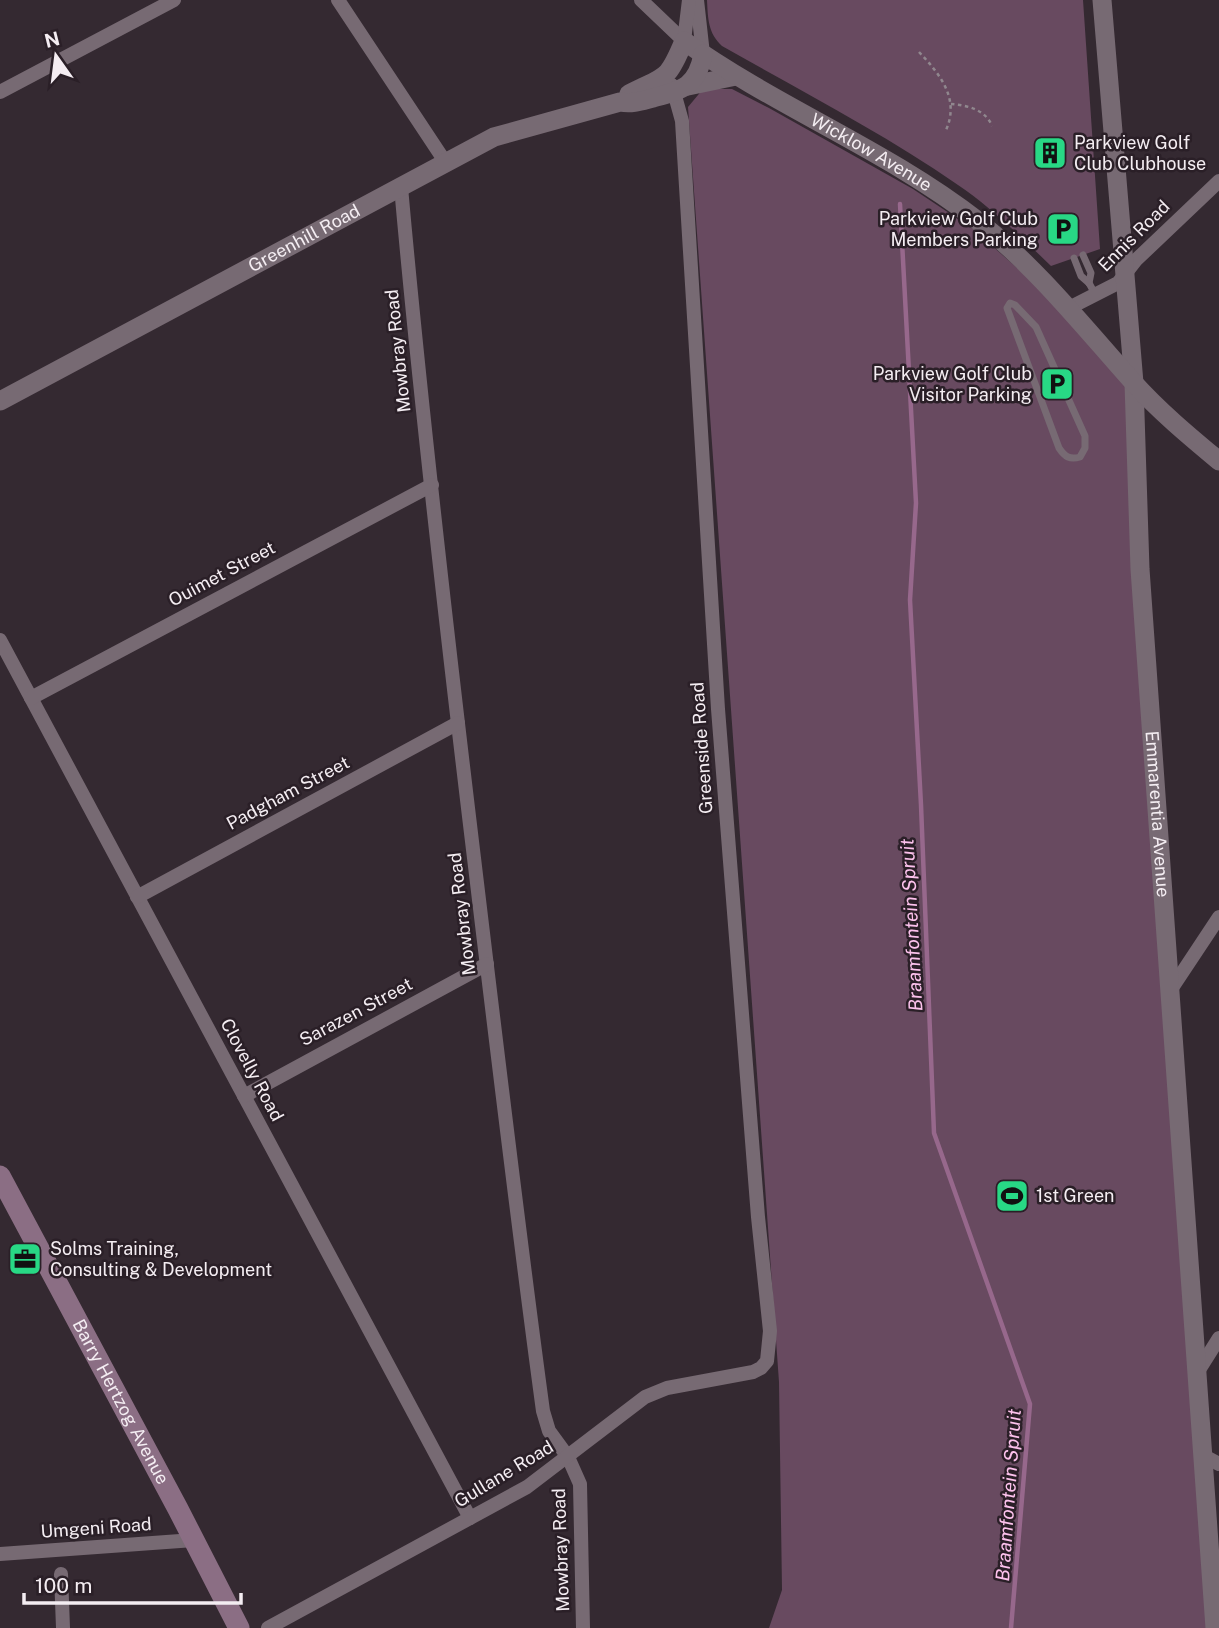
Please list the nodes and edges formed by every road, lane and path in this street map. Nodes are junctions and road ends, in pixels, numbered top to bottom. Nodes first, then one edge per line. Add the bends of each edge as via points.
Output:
1 (174, 0) edge
2 (338, 0) edge
3 (641, 0) edge
4 (689, 0) edge
5 (696, 0) edge
6 (1102, 0) edge
7 (684, 41) junction
8 (919, 52) dead end
9 (703, 54) junction
10 (736, 76) junction
11 (677, 82) junction
12 (0, 92) edge
13 (951, 104) junction
14 (992, 126) dead end
15 (946, 130) dead end
16 (446, 163) junction
17 (1219, 181) edge
18 (401, 187) junction
19 (1083, 254) dead end
20 (1074, 258) dead end
21 (1124, 277) junction
22 (1092, 289) junction
23 (1069, 308) junction
24 (1039, 325) joint
25 (1134, 383) junction
26 (0, 401) edge
27 (1219, 461) edge
28 (432, 485) junction
29 (0, 640) edge
30 (31, 698) junction
31 (458, 723) junction
32 (137, 897) junction
33 (1219, 917) edge
34 (487, 964) junction
35 (1170, 991) junction
36 (244, 1096) junction
37 (0, 1177) edge
38 (1219, 1338) edge
39 (761, 1368) joint
40 (1196, 1374) junction
41 (568, 1457) junction
42 (1211, 1459) edge
43 (470, 1518) junction
44 (194, 1540) junction
45 (0, 1554) edge
46 (61, 1574) dead end
47 (63, 1628) edge
48 (239, 1628) edge
49 (268, 1628) edge
50 (583, 1628) edge
51 (1215, 1628) edge

1 - 12 street
2 - 16 street
3 - 7 street
4 - 7 street
5 - 9 street
6 - 21 street, Emmarentia Avenue
7 - 9 street, Wicklow Avenue
7 - 11 street
8 - 13 path via 941,77
9 - 10 street, Wicklow Avenue
9 - 11 street via 699,71
10 - 11 street, Greenhill Road
10 - 23 street, Wicklow Avenue via 956,204 1013,251
11 - 16 street, Greenhill Road via 660,81 620,102 507,133
11 - 39 street, Greenside Road via 685,112 718,709 770,1331 769,1354
13 - 14 path via 979,111
13 - 15 path via 953,116
16 - 18 street, Greenhill Road
17 - 21 street, Ennis Road
18 - 26 street, Greenhill Road
18 - 28 street, Mowbray Road
19 - 22 lane
20 - 22 lane
21 - 22 street, Ennis Road via 1118,283
21 - 25 street, Emmarentia Avenue
22 - 23 street, Ennis Road
23 - 25 street, Wicklow Avenue
24 - 24 lane via 1015,305 1008,305 1059,448 1067,457 1080,457 1085,436
25 - 27 street, Wicklow Avenue
25 - 35 street, Emmarentia Avenue via 1140,569
28 - 30 street, Ouimet Street
28 - 31 street, Mowbray Road
29 - 30 street, Clovelly Road
30 - 32 street, Clovelly Road
31 - 32 street, Padgham Street
31 - 34 street, Mowbray Road
32 - 36 street, Clovelly Road
33 - 35 street
34 - 36 street, Sarazen Street
34 - 41 street, Mowbray Road via 543,1411 549,1431
35 - 40 street, Emmarentia Avenue
36 - 43 street, Clovelly Road
37 - 44 main road, Barry Hertzog Avenue
38 - 40 street
39 - 41 street, Gullane Road via 654,1392
40 - 42 street, Emmarentia Avenue
41 - 43 street, Gullane Road via 527,1487
41 - 50 street, Mowbray Road via 580,1484
42 - 51 street, Emmarentia Avenue
43 - 49 street, Gullane Road
44 - 45 street, Umgeni Road
44 - 48 main road, Barry Hertzog Avenue
46 - 47 street

